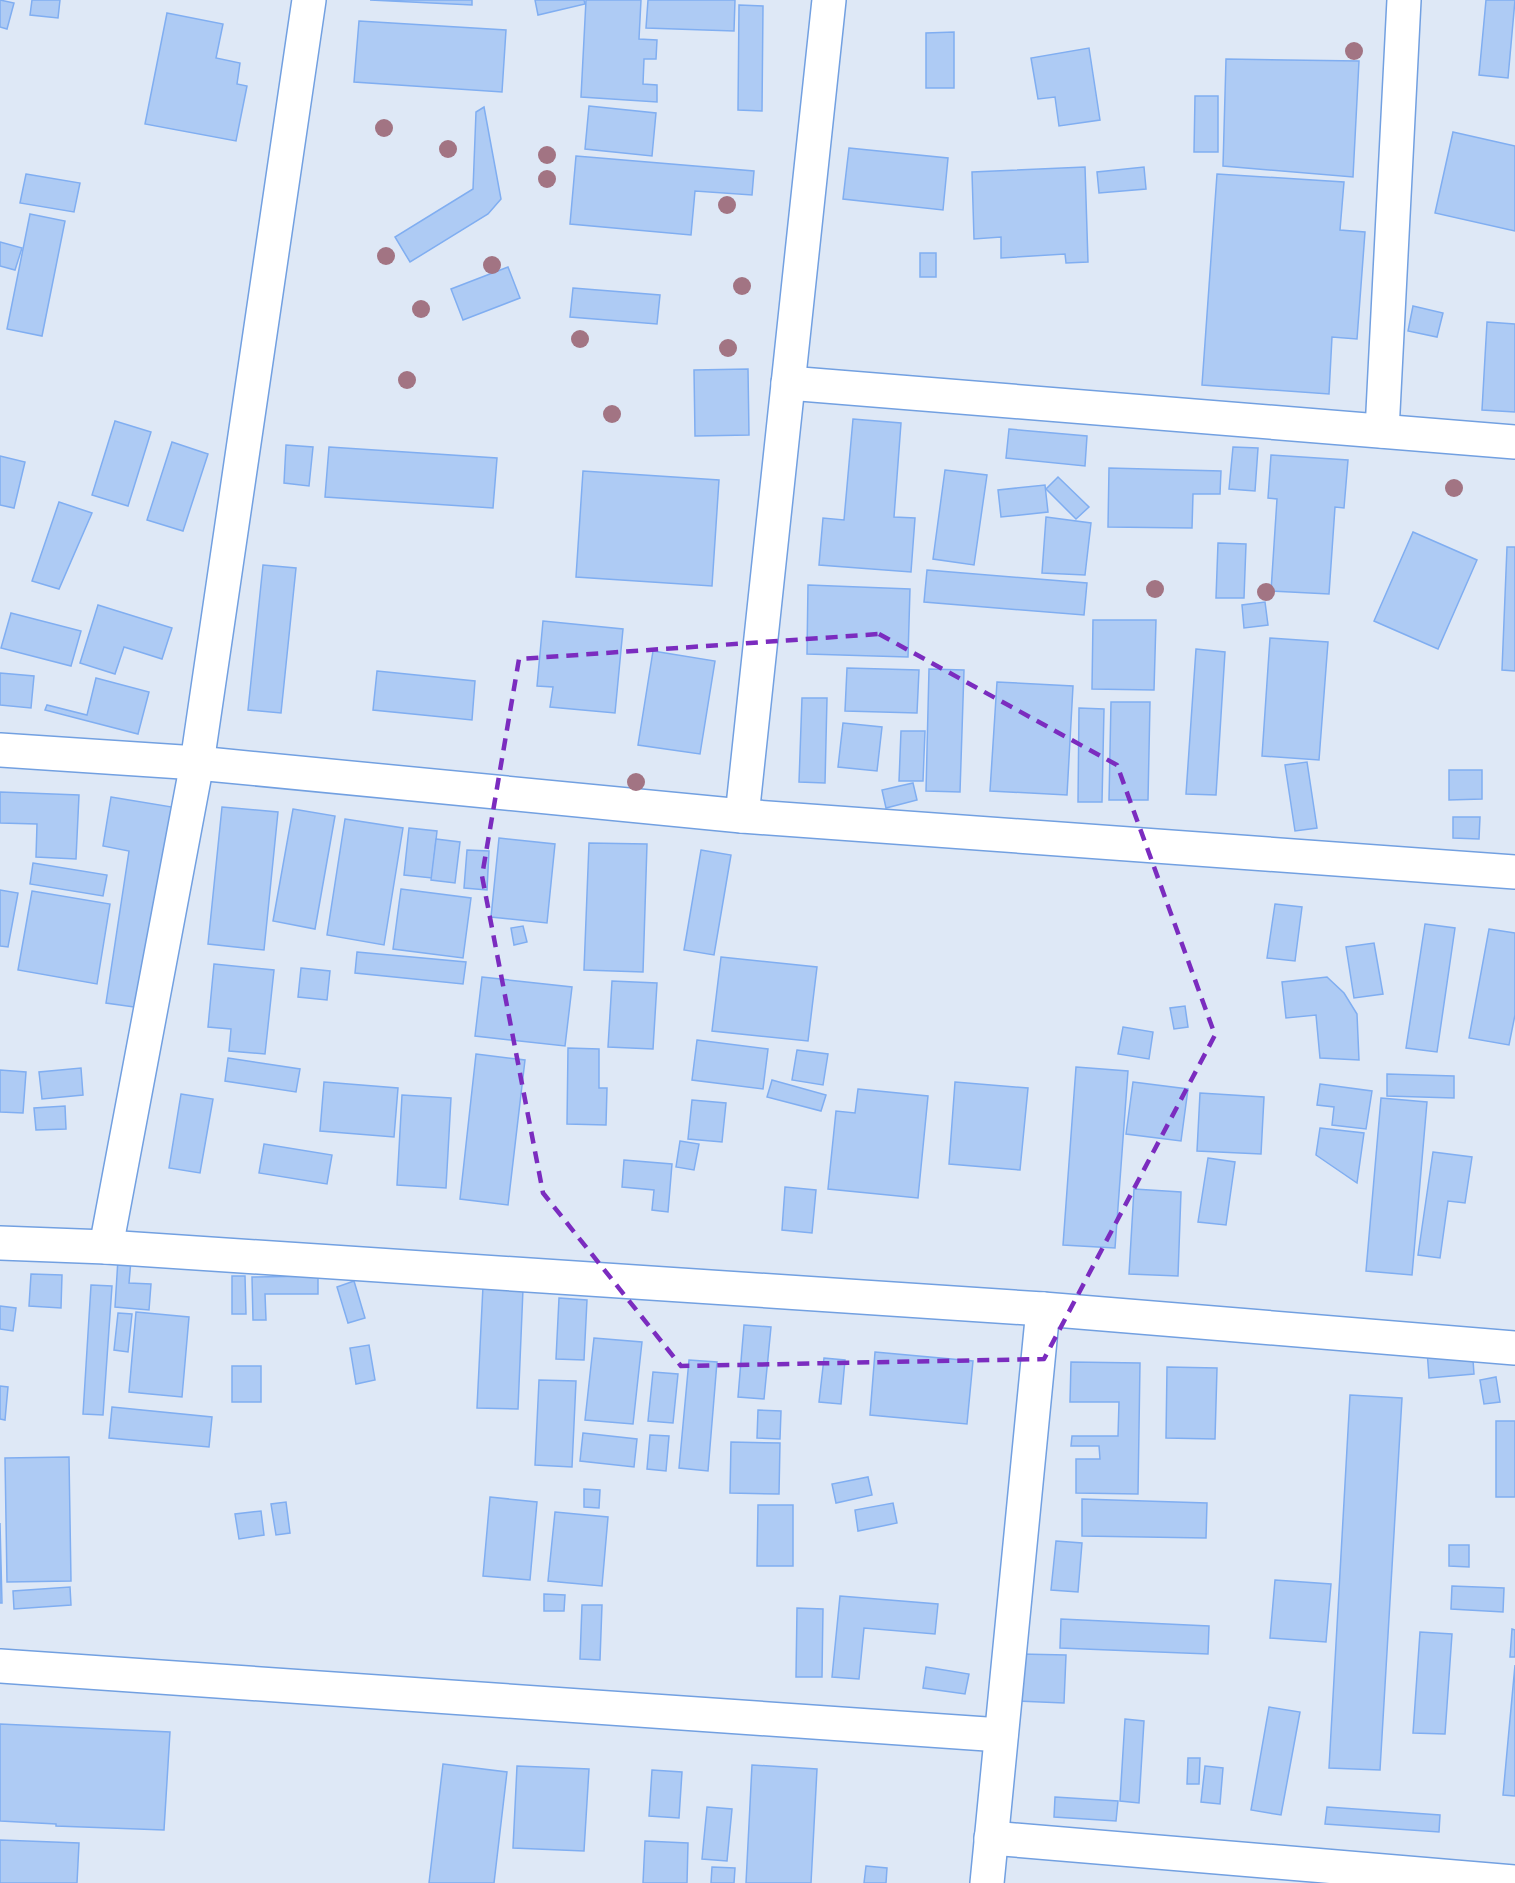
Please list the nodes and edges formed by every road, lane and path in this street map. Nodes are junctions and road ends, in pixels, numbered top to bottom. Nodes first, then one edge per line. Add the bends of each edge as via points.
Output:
1 (309, 0) edge
2 (829, 0) edge
3 (1404, 0) edge
4 (788, 383) junction
5 (1382, 431) junction
6 (1515, 442) edge
7 (0, 750) edge
8 (196, 763) junction
9 (742, 816) junction
10 (1515, 872) edge
11 (0, 1243) edge
12 (106, 1247) junction
13 (1043, 1309) junction
14 (1515, 1348) edge
15 (0, 1666) edge
16 (1001, 1735) junction
17 (991, 1838) junction
18 (1515, 1882) edge
19 (987, 1883) edge

1 - 8 street
2 - 4 street
3 - 5 street
4 - 5 street
4 - 9 street
5 - 6 street
7 - 8 street
8 - 9 street
8 - 12 street
9 - 10 street
11 - 12 street
12 - 13 street
13 - 14 street
13 - 16 street
15 - 16 street
16 - 17 street
17 - 18 street
17 - 19 street

